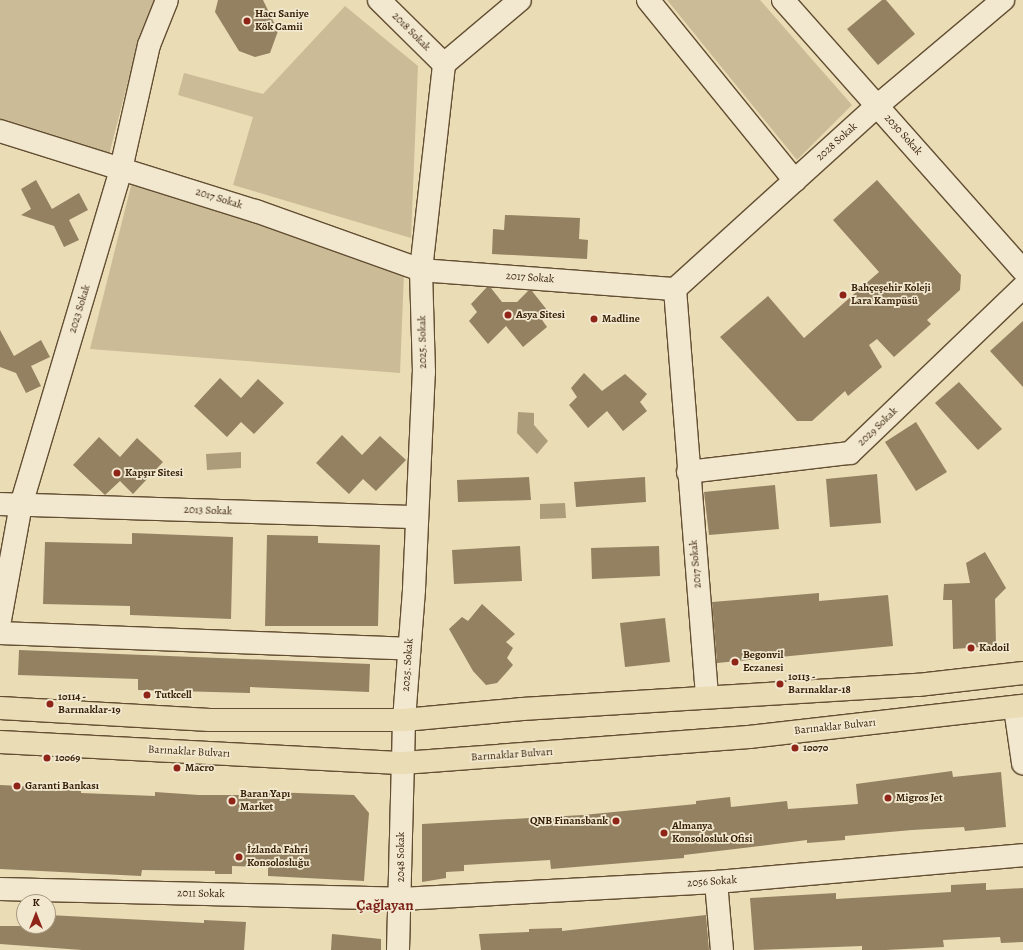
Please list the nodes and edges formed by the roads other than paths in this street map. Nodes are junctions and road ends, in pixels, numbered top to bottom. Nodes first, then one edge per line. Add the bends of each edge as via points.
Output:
1 (167, 0) edge
2 (379, 0) edge
3 (520, 0) edge
4 (648, 0) edge
5 (784, 0) edge
6 (1003, 0) edge
7 (444, 64) junction
8 (877, 106) junction
9 (0, 131) edge
10 (121, 169) junction
11 (795, 181) junction
12 (421, 270) junction
13 (1023, 270) edge
14 (1023, 287) edge
15 (675, 289) junction
16 (688, 472) junction
17 (10, 504) edge
18 (416, 517) junction
19 (0, 620) edge
20 (0, 633) edge
21 (410, 649) junction
22 (1023, 673) edge
23 (707, 696) junction
24 (1019, 707) edge
25 (0, 708) edge
26 (404, 720) junction
27 (0, 742) edge
28 (403, 763) junction
29 (1023, 763) edge
30 (1023, 855) edge
31 (716, 882) junction
32 (0, 889) edge
33 (401, 899) junction
34 (398, 950) edge
35 (722, 950) edge

1 - 10 street, 2023 Sokak via 149,45
2 - 7 street, 2018 Sokak
3 - 7 street
4 - 11 street
5 - 8 street, 2030 Sokak
6 - 8 street, 2028 Sokak
7 - 12 street, 2025. Sokak
8 - 11 street, 2028 Sokak
8 - 13 street, 2030 Sokak
9 - 10 street, 2017 Sokak
10 - 12 street, 2017 Sokak via 256,211
10 - 17 street, 2023 Sokak
11 - 15 street, 2028 Sokak
12 - 15 street, 2017 Sokak
12 - 18 street, 2025. Sokak via 424,372
14 - 16 street, 2029 Sokak via 850,453
15 - 16 street, 2017 Sokak
16 - 23 street, 2017 Sokak
17 - 18 street, 2013 Sokak
17 - 19 street, 2023 Sokak
18 - 21 street, 2025. Sokak
20 - 21 street
21 - 26 street, 2025. Sokak
22 - 23 main road via 918,685
23 - 26 main road
24 - 28 main road, Barınaklar Bulvarı via 749,737
24 - 29 street
25 - 26 main road via 210,720
26 - 28 street, 2025. Sokak
27 - 28 main road, Barınaklar Bulvarı
28 - 33 street, 2048 Sokak
30 - 31 street, 2056 Sokak
31 - 33 street, 2056 Sokak
31 - 35 street
32 - 33 street, 2011 Sokak
33 - 34 street, 2048 Sokak

